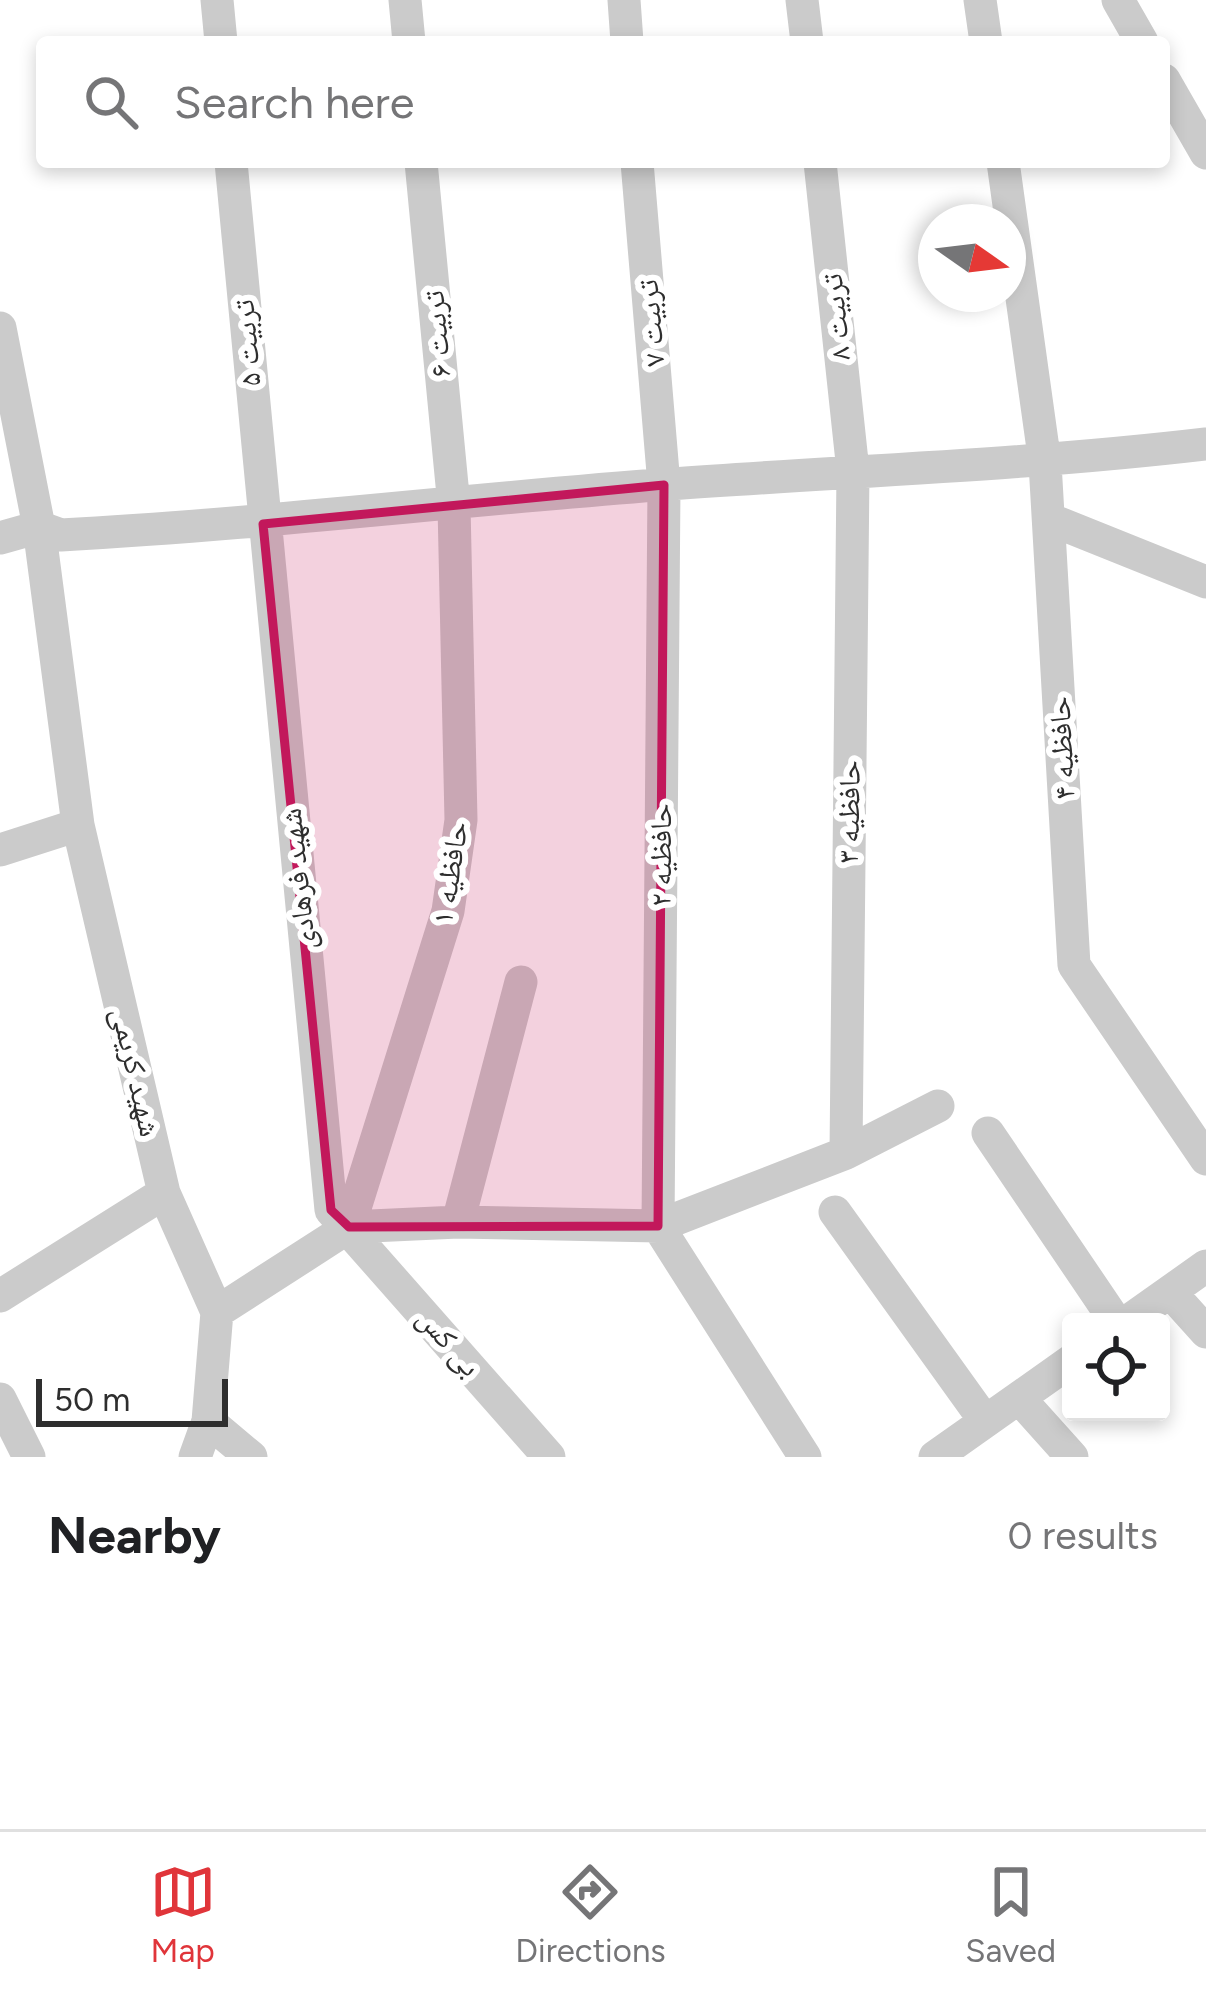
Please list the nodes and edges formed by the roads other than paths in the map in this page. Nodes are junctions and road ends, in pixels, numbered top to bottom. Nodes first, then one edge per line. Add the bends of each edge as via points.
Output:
1 (217, 0) edge
2 (406, 0) edge
3 (624, 0) edge
4 (802, 0) edge
5 (980, 0) edge
6 (1118, 0) edge
7 (220, 36) edge
8 (409, 36) edge
9 (627, 36) edge
10 (806, 36) edge
11 (985, 36) edge
12 (1139, 36) edge
13 (1170, 91) edge
14 (1206, 154) edge
15 (232, 168) edge
16 (422, 168) edge
17 (638, 168) edge
18 (821, 168) edge
19 (1004, 168) edge
20 (0, 328) edge
21 (1206, 444) edge
22 (1045, 463) junction
23 (853, 471) junction
24 (664, 484) junction
25 (454, 506) junction
26 (1049, 519) junction
27 (263, 524) junction
28 (39, 527) junction
29 (0, 538) edge
30 (1206, 582) edge
31 (78, 825) junction
32 (0, 850) edge
33 (521, 982) dead end
34 (938, 1106) dead end
35 (988, 1133) dead end
36 (846, 1153) junction
37 (1206, 1159) edge
38 (164, 1193) junction
39 (836, 1212) dead end
40 (458, 1222) junction
41 (658, 1226) junction
42 (334, 1227) junction
43 (1206, 1266) edge
44 (1170, 1292) junction
45 (0, 1296) edge
46 (217, 1312) junction
47 (1109, 1313) edge
48 (1140, 1313) edge
49 (1206, 1332) edge
50 (1062, 1367) edge
51 (1019, 1398) junction
52 (0, 1400) edge
53 (208, 1421) junction
54 (985, 1421) junction
55 (28, 1457) edge
56 (195, 1457) edge
57 (251, 1457) edge
58 (549, 1457) edge
59 (805, 1457) edge
60 (934, 1457) edge
61 (1072, 1457) edge

1 - 7 street
2 - 8 street
3 - 9 street
4 - 10 street
5 - 11 street
6 - 12 street
13 - 14 street
15 - 27 street, تربیت ۵
16 - 25 street, تربیت ۶
17 - 24 street, تربیت ۷
18 - 23 street, تربیت ۸
19 - 22 street, حافظیه ۴
20 - 28 street, شهید کریمی
21 - 22 street
22 - 23 street
22 - 26 street, حافظیه ۴
23 - 24 street
23 - 36 street, حافظیه ۳
24 - 25 street
24 - 41 street, حافظیه ۲
25 - 27 street
25 - 42 street, حافظیه ۱ via 460,820 448,911
26 - 30 street
26 - 37 street, حافظیه ۴ via 1074,965
27 - 28 street via 62,535
27 - 42 street, شهید فرهادی
28 - 29 street
28 - 31 street, شهید کریمی
31 - 32 street
31 - 38 street, شهید کریمی
33 - 40 street
34 - 36 street
35 - 47 street
36 - 41 street
38 - 45 street
38 - 46 street, شهید کریمی
39 - 54 street
40 - 41 street
40 - 42 street
41 - 59 street
42 - 46 street
42 - 58 street, بی کس
43 - 44 street
44 - 48 street
44 - 49 street
46 - 53 street
50 - 51 street
51 - 54 street
51 - 61 street
52 - 55 street
53 - 56 street
53 - 57 street
54 - 60 street

